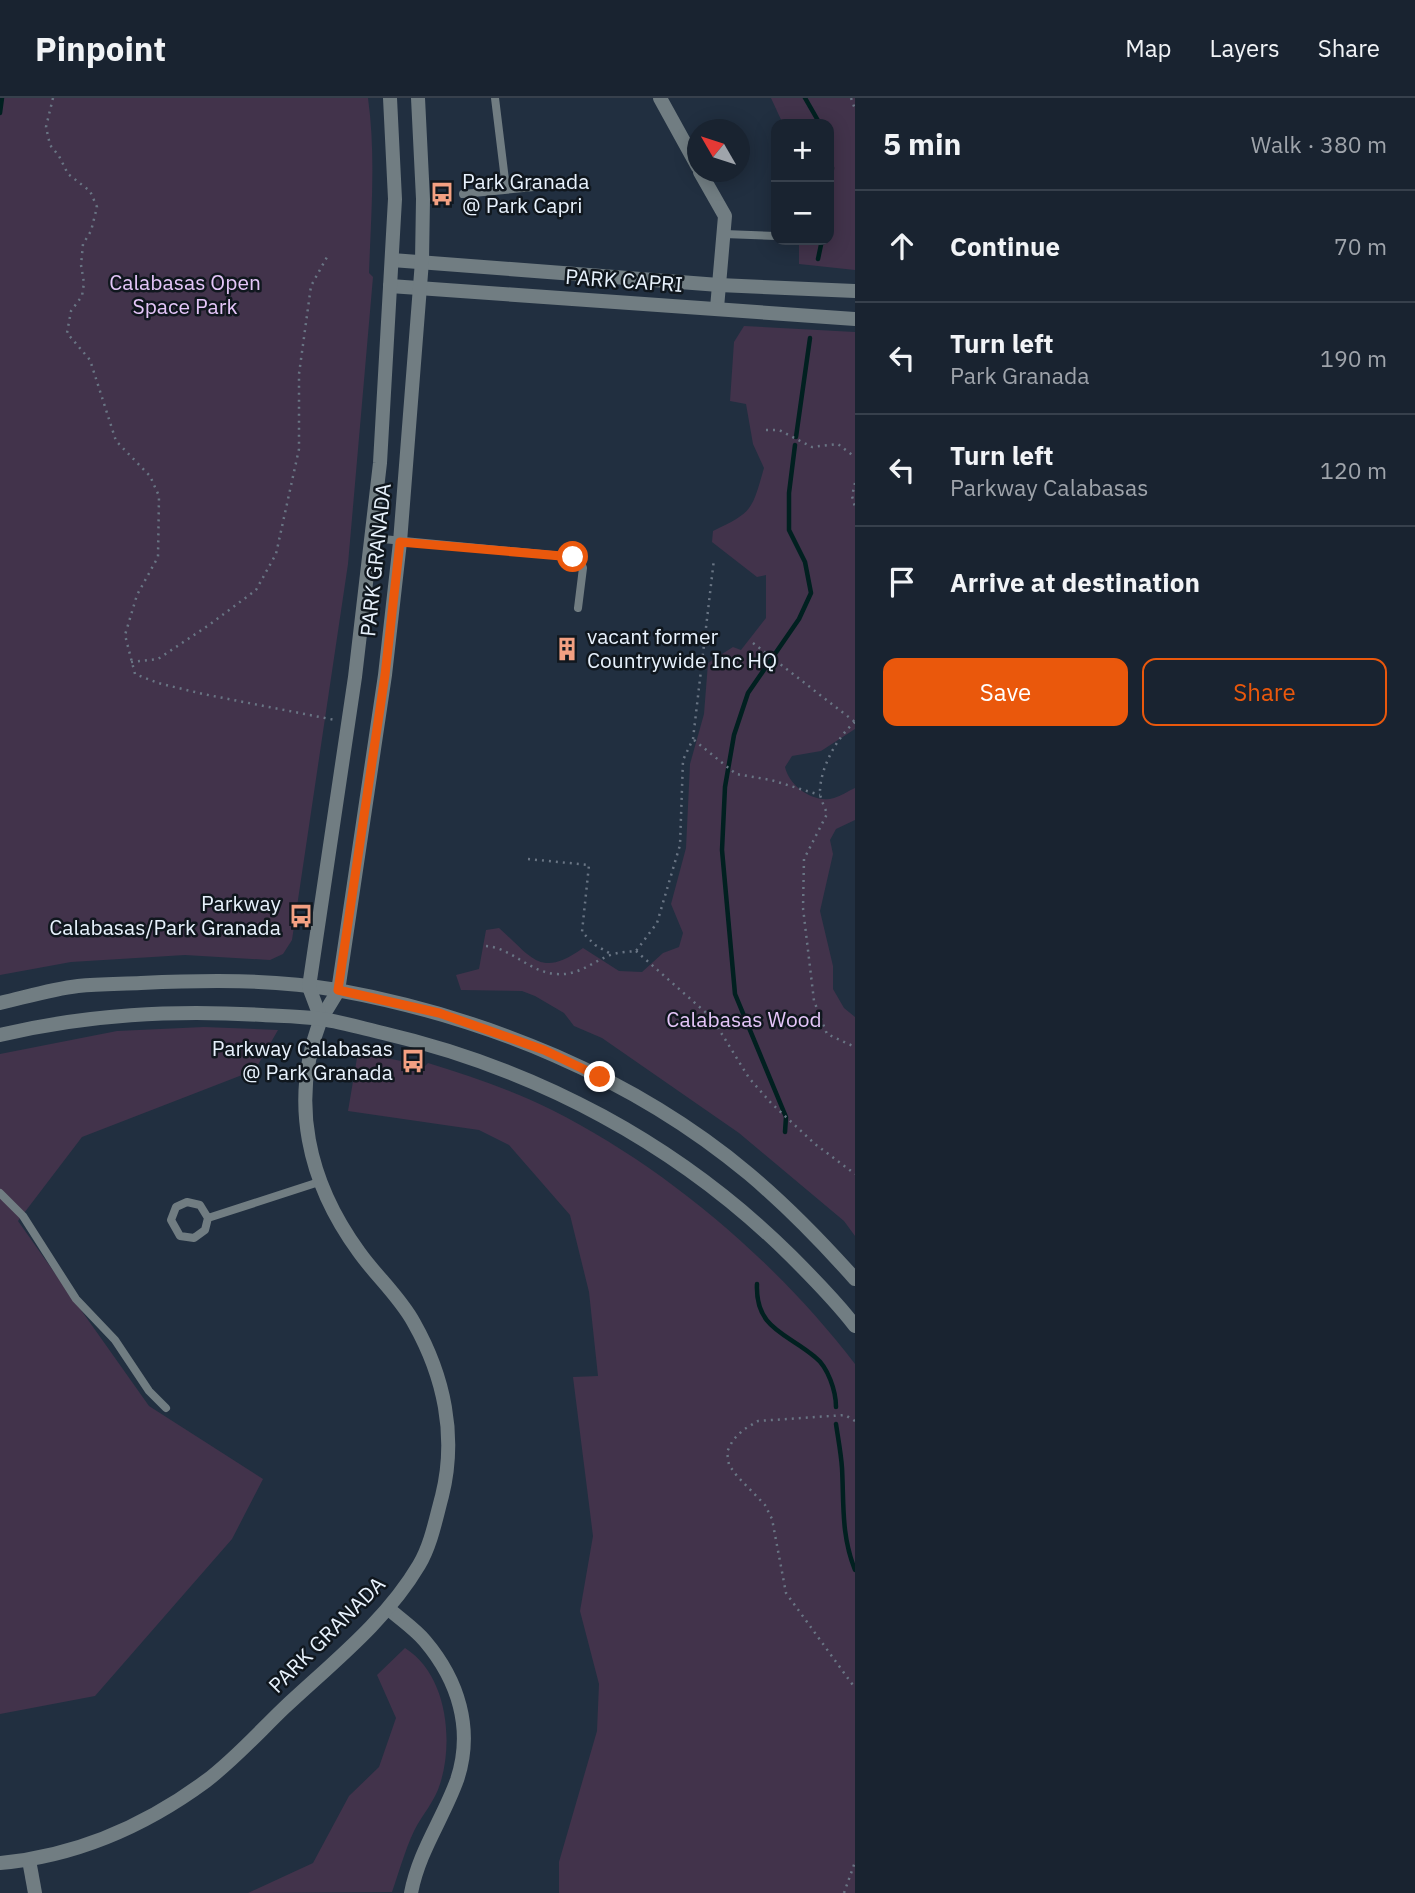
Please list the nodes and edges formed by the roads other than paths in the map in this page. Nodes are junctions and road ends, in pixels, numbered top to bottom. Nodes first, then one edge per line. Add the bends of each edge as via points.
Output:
1 (390, 98) edge
2 (418, 98) edge
3 (495, 98) edge
4 (660, 98) edge
5 (687, 147) edge
6 (706, 182) edge
7 (565, 184) dead end
8 (506, 188) junction
9 (463, 194) dead end
10 (724, 234) junction
11 (771, 236) edge
12 (392, 260) junction
13 (422, 261) junction
14 (719, 285) junction
15 (390, 286) junction
16 (420, 288) junction
17 (855, 291) edge
18 (717, 308) junction
19 (855, 319) edge
20 (372, 538) junction
21 (400, 542) junction
22 (578, 608) dead end
23 (309, 987) junction
24 (338, 990) junction
25 (0, 1003) edge
26 (321, 1018) junction
27 (0, 1035) edge
28 (319, 1182) junction
29 (0, 1193) edge
30 (208, 1218) junction
31 (855, 1279) edge
32 (855, 1326) edge
33 (166, 1408) dead end
34 (389, 1609) junction
35 (29, 1860) junction
36 (0, 1863) edge
37 (35, 1893) edge
38 (411, 1893) edge

1 - 12 street, PARK GRANADA via 395,199
2 - 13 street, PARK GRANADA
3 - 8 lane
4 - 5 street
6 - 10 street via 725,216
7 - 8 lane
8 - 9 lane
10 - 11 lane
10 - 14 street
12 - 13 street, PARK CAPRI
12 - 15 street, PARK GRANADA
13 - 14 street, PARK CAPRI
13 - 16 street, PARK GRANADA
14 - 17 street, PARK CAPRI
14 - 18 street
15 - 16 street, PARK CAPRI
15 - 20 street, PARK GRANADA
16 - 18 street, PARK CAPRI
16 - 21 street, PARK GRANADA
18 - 19 street, PARK CAPRI
20 - 21 lane
20 - 23 street, PARK GRANADA
21 - 22 lane via 573,557 583,568
21 - 24 street, PARK GRANADA
23 - 24 street
23 - 25 street via 201,980 78,986
23 - 26 street, PARK GRANADA
24 - 26 street, PARK GRANADA
24 - 31 street via 450,1017 544,1050 600,1077 698,1136 748,1174
26 - 27 street via 197,1011 79,1020
26 - 28 street, PARK GRANADA via 304,1085 306,1127
26 - 32 street via 427,1043 531,1080 633,1133 731,1201 809,1274
28 - 30 lane
28 - 34 street, PARK GRANADA via 342,1228 413,1321 438,1372 448,1423 447,1476 435,1522 421,1563
29 - 33 lane via 23,1216 76,1299 121,1347 149,1391
30 - 30 lane via 201,1205 187,1202 176,1207 171,1220 180,1236 194,1238 205,1230
34 - 35 street, PARK GRANADA via 208,1779 155,1816 89,1845
34 - 38 street via 425,1640 451,1681 462,1707 465,1743 457,1779 424,1850
35 - 36 street, PARK GRANADA
35 - 37 street

